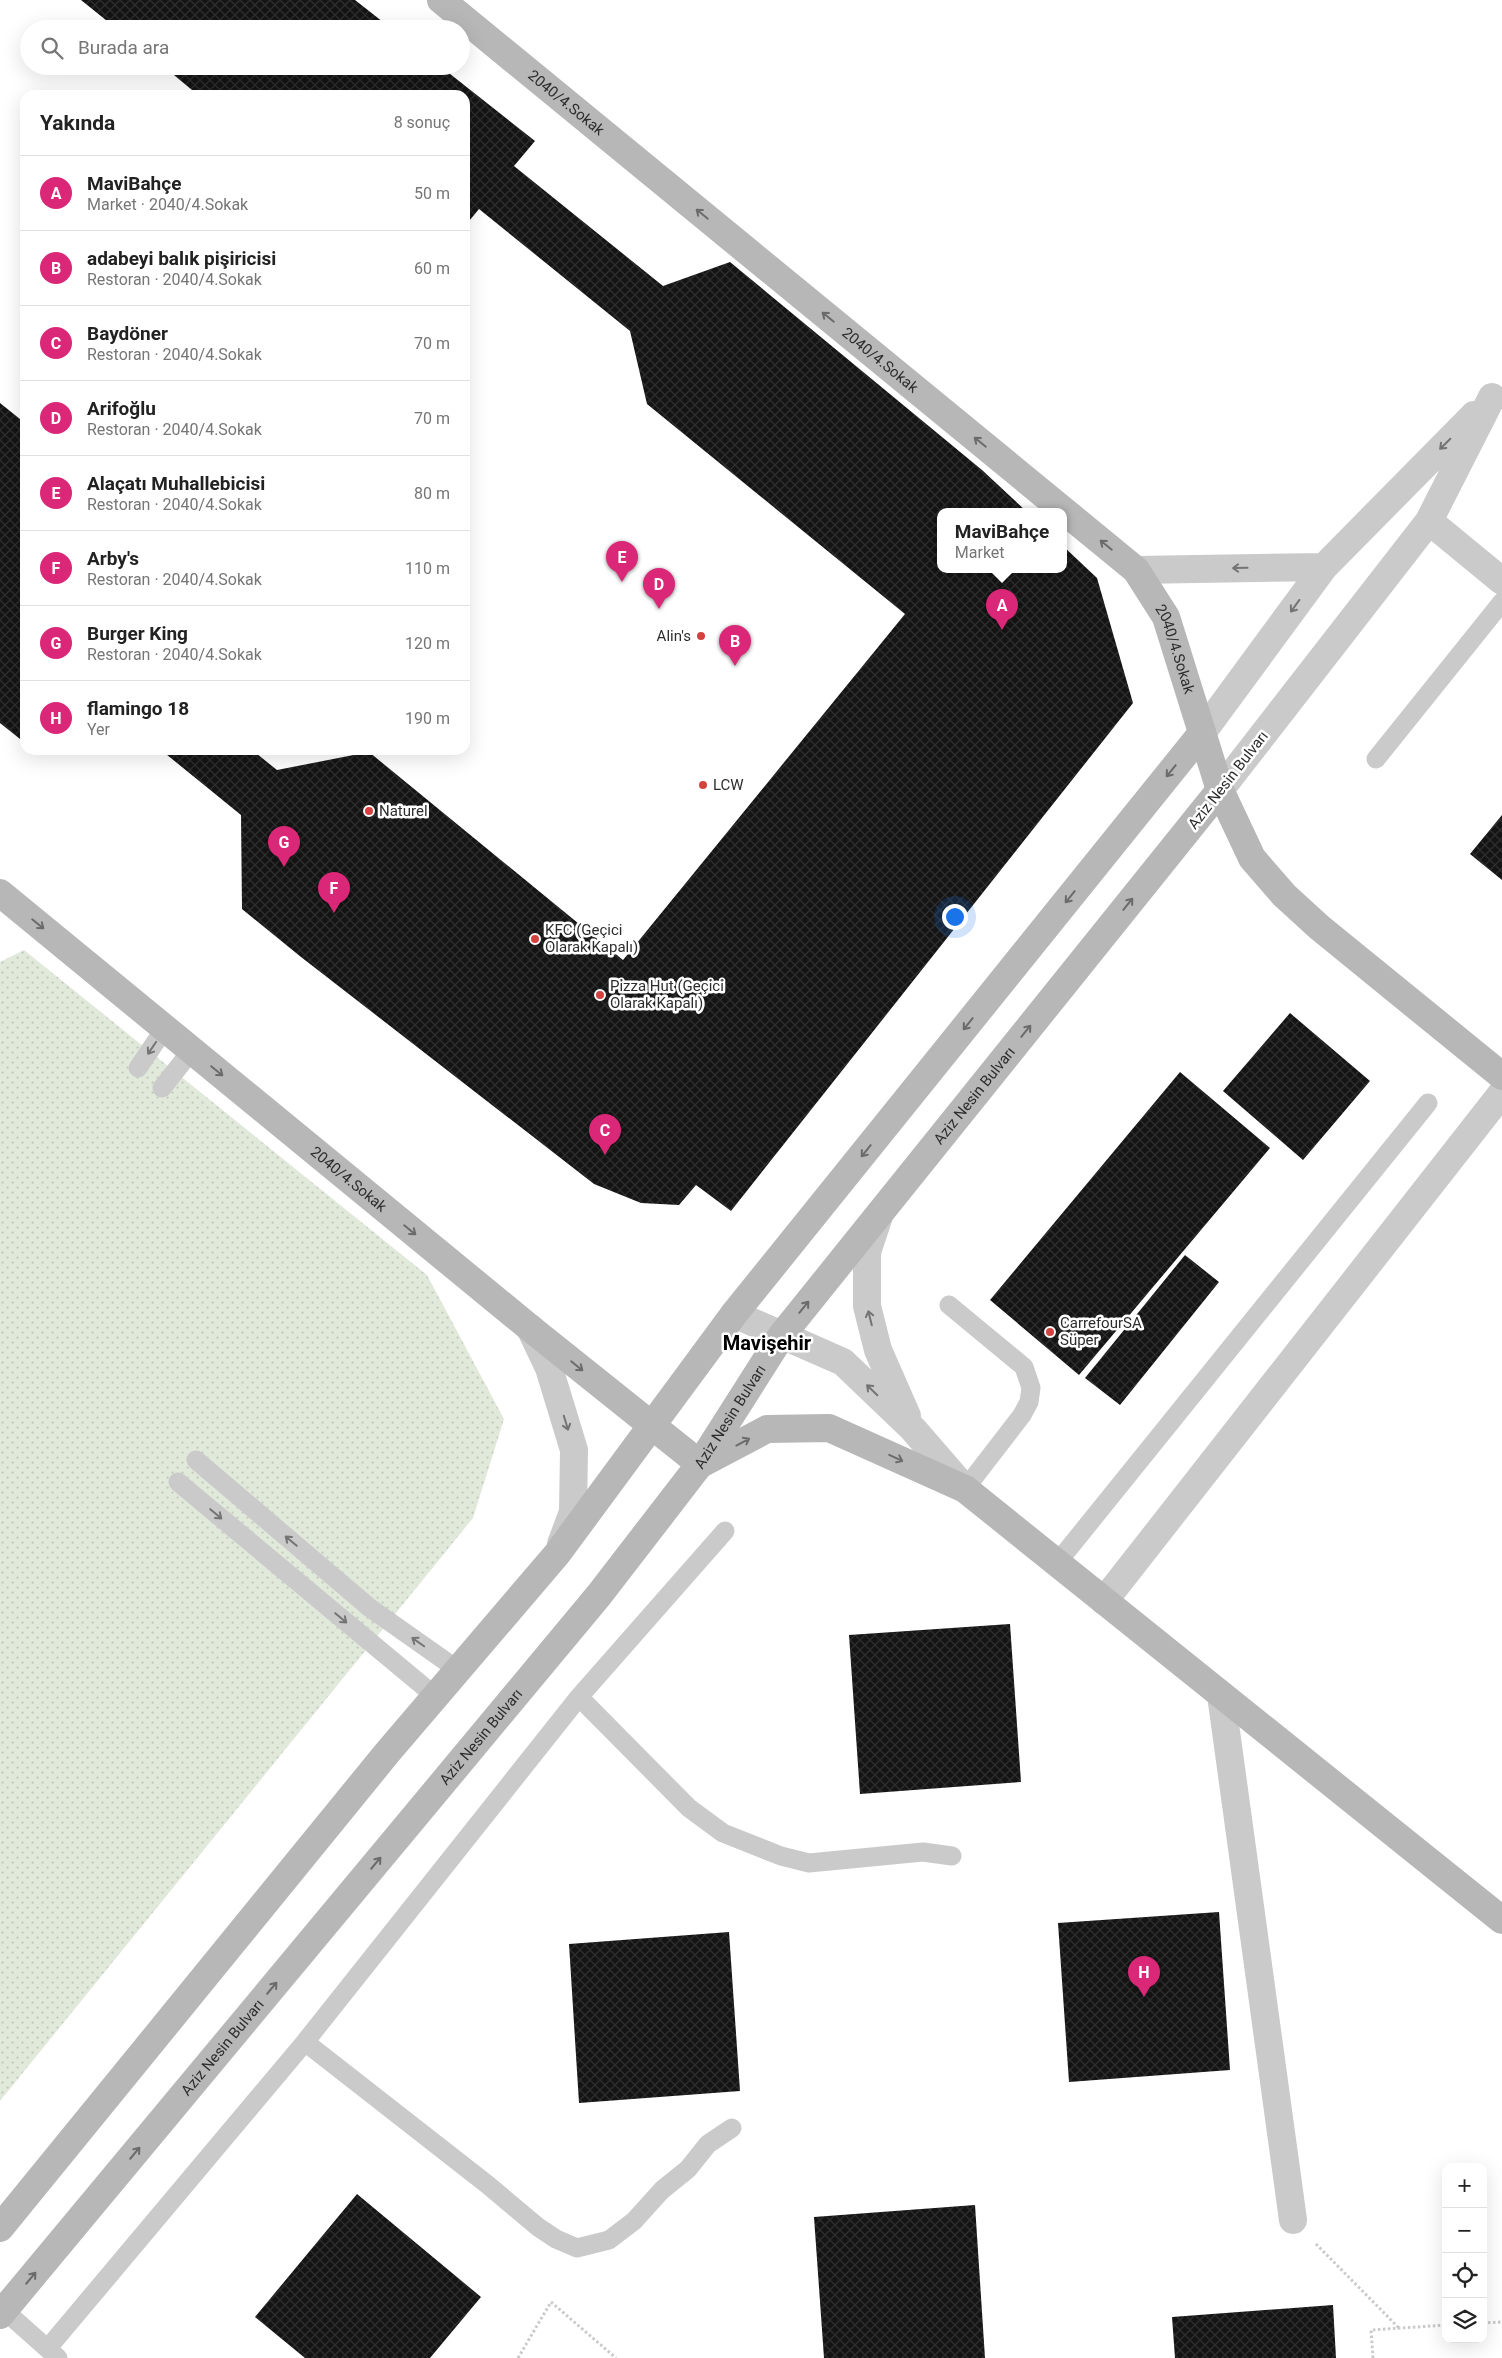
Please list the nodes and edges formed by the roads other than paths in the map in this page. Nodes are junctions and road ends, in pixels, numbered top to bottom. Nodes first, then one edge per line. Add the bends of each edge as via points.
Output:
1 (441, 0) edge
2 (465, 20) edge
3 (470, 24) edge
4 (1497, 391) edge
5 (1060, 508) edge
6 (1067, 513) edge
7 (1429, 521) junction
8 (1324, 567) junction
9 (1136, 570) junction
10 (1502, 581) edge
11 (1502, 602) edge
12 (1202, 733) junction
13 (1376, 759) dead end
14 (1220, 790) junction
15 (0, 893) edge
16 (165, 1028) junction
17 (192, 1050) junction
18 (138, 1068) dead end
19 (1502, 1076) edge
20 (162, 1088) dead end
21 (1502, 1093) edge
22 (1428, 1103) dead end
23 (880, 1213) junction
24 (949, 1305) dead end
25 (734, 1314) junction
26 (530, 1328) junction
27 (782, 1335) junction
28 (653, 1426) junction
29 (913, 1429) junction
30 (196, 1460) dead end
31 (700, 1464) junction
32 (178, 1482) dead end
33 (965, 1489) junction
34 (725, 1531) dead end
35 (557, 1554) junction
36 (1057, 1563) junction
37 (1104, 1601) junction
38 (458, 1670) junction
39 (1221, 1695) junction
40 (435, 1696) junction
41 (579, 1697) junction
42 (952, 1856) dead end
43 (1502, 1920) edge
44 (305, 2042) junction
45 (732, 2128) dead end
46 (1293, 2220) road end
47 (0, 2228) edge
48 (2, 2313) edge
49 (53, 2353) edge

2 -> 1 street, 2040/4.Sokak
5 -> 3 street, 2040/4.Sokak
4 - 7 street, Aziz Nesin Bulvarı
4 -> 8 street, Aziz Nesin Bulvarı
9 -> 6 street, 2040/4.Sokak
7 - 10 street
7 - 14 street, Aziz Nesin Bulvarı
8 -> 9 street
8 -> 12 street, Aziz Nesin Bulvarı
9 - 12 street, 2040/4.Sokak via 1166,617
11 - 13 lane
12 - 14 street, 2040/4.Sokak
12 -> 25 street
14 - 19 street, 2040/4.Sokak via 1252,858 1284,895
23 -> 14 street, Aziz Nesin Bulvarı
15 -> 16 street, 2040/4.Sokak
16 - 17 street, 2040/4.Sokak
16 -> 18 lane
17 - 20 lane
17 -> 26 street, 2040/4.Sokak
21 - 37 street
22 - 36 lane
27 -> 23 street, Aziz Nesin Bulvarı
29 -> 23 street via 878,1350 867,1306 867,1252
24 - 33 lane via 1024,1367 1030,1388 1029,1402 1022,1416
25 - 27 street
25 - 28 street
26 -> 28 street, 2040/4.Sokak
26 -> 35 street via 549,1368 574,1450 573,1512
29 -> 27 street via 843,1362
27 - 31 street, Aziz Nesin Bulvarı
28 - 31 street, 2040/4.Sokak
28 - 35 street
29 - 33 street
38 -> 30 lane via 370,1608
31 -> 33 street via 767,1429 829,1428
48 -> 31 street, Aziz Nesin Bulvarı via 593,1602
32 -> 40 lane
33 - 36 street
34 - 41 lane
35 - 38 street
36 - 37 street
37 - 39 street
38 - 40 street
39 - 43 street
39 - 46 street
40 - 47 street
41 - 42 lane via 689,1808 723,1833 781,1856 809,1863 923,1852
41 - 44 lane
44 - 45 lane via 538,2228 556,2240 578,2248 609,2240 634,2221 708,2144
44 - 49 lane
48 - 49 lane

